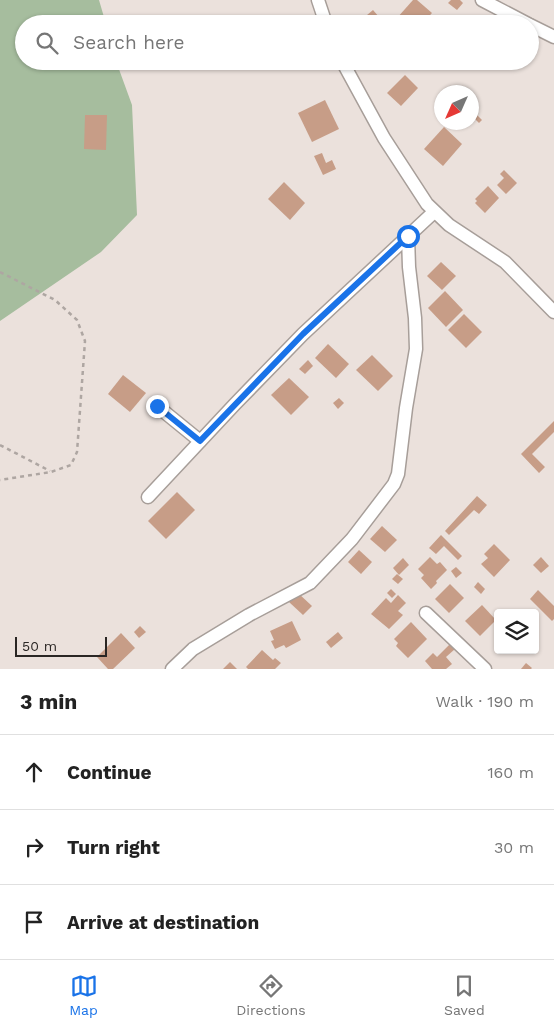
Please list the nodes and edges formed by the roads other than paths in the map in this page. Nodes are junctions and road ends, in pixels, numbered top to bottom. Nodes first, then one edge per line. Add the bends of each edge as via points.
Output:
1 (318, 0) edge
2 (482, 0) edge
3 (323, 15) edge
4 (511, 15) edge
5 (539, 29) edge
6 (554, 37) edge
7 (347, 70) edge
8 (434, 212) junction
9 (408, 236) junction
10 (554, 312) edge
11 (157, 406) dead end
12 (200, 441) junction
13 (148, 496) dead end
14 (426, 613) dead end
15 (172, 669) edge
16 (485, 669) edge

1 - 3 street
2 - 4 street
5 - 6 street
7 - 8 street via 396,159
8 - 9 street
8 - 10 street via 505,262
9 - 12 street via 303,334
9 - 15 street via 416,349 394,484 352,539 310,583 193,649
11 - 12 street
12 - 13 street
14 - 16 street

